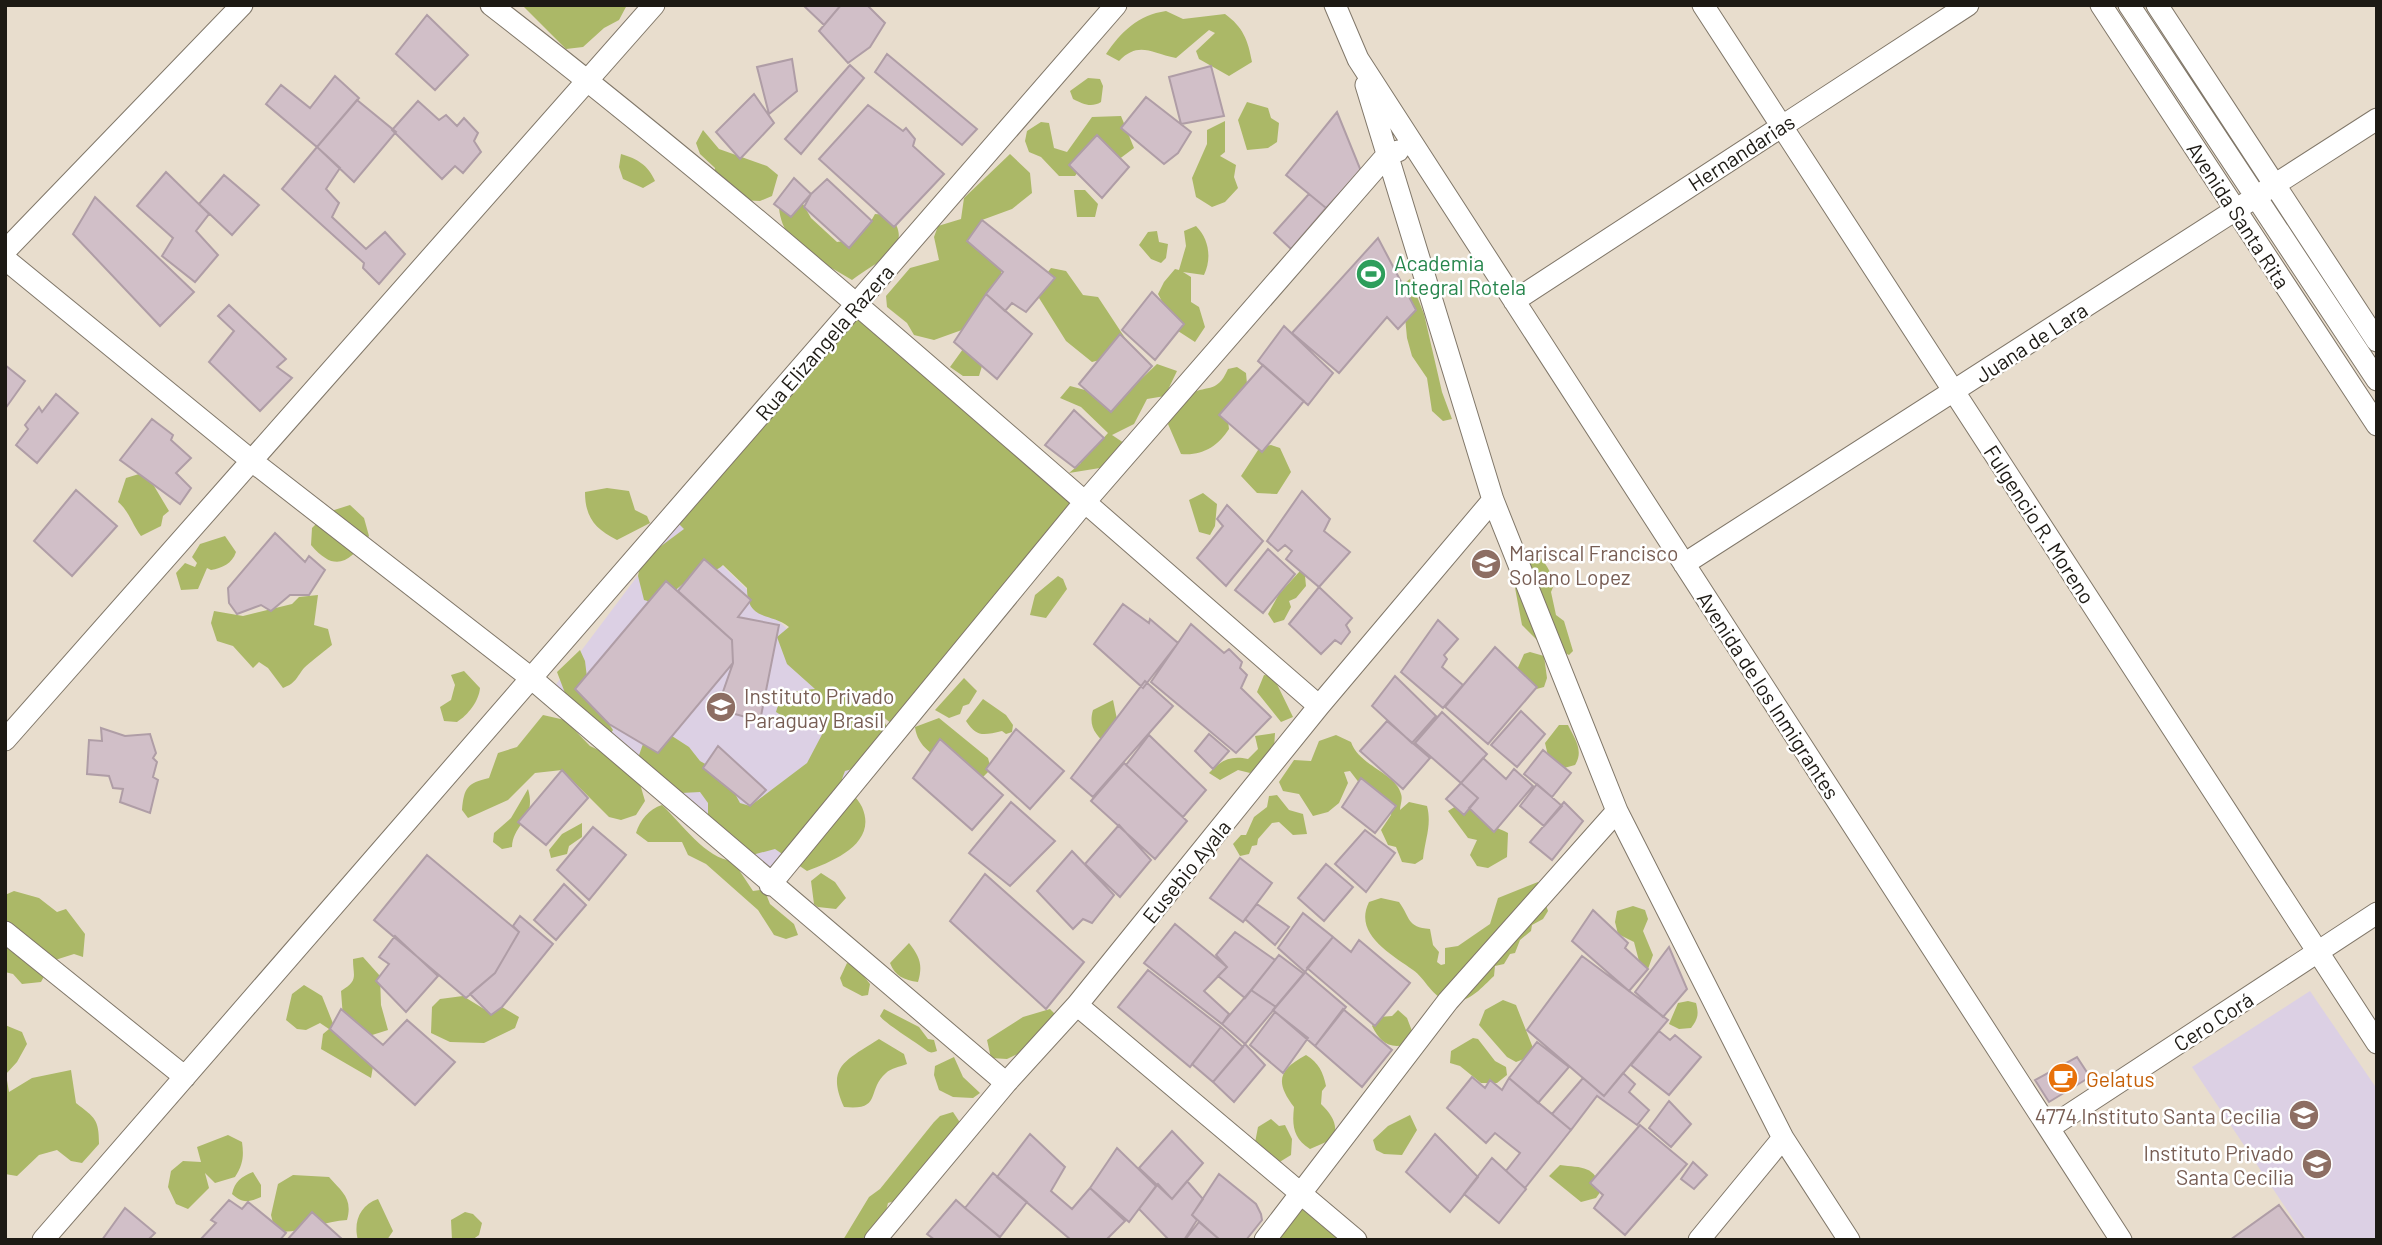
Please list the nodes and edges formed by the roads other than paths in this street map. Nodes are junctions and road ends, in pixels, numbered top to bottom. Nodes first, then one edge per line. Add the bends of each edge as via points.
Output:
1 (242, 5) edge
2 (491, 5) edge
3 (654, 5) edge
4 (1116, 5) edge
5 (1335, 5) edge
6 (1703, 5) edge
7 (1968, 5) edge
8 (2101, 5) edge
9 (2129, 5) edge
10 (2157, 5) edge
11 (1358, 59) junction
12 (589, 81) junction
13 (2377, 119) edge
14 (1781, 126) junction
15 (1414, 145) junction
16 (1387, 155) junction
17 (2266, 191) junction
18 (2236, 210) junction
19 (5, 251) edge
20 (5, 259) edge
21 (1514, 301) junction
22 (857, 306) junction
23 (2377, 341) edge
24 (2377, 380) edge
25 (1954, 391) junction
26 (2377, 425) edge
27 (252, 461) junction
28 (1493, 500) junction
29 (1084, 503) junction
30 (1684, 564) junction
31 (531, 678) junction
32 (1319, 706) junction
33 (5, 740) edge
34 (1617, 811) junction
35 (770, 885) junction
36 (2377, 913) edge
37 (5, 932) edge
38 (2318, 952) junction
39 (1077, 1005) junction
40 (2377, 1043) edge
41 (185, 1077) junction
42 (1006, 1083) junction
43 (2049, 1128) junction
44 (1783, 1138) junction
45 (1301, 1193) junction
46 (44, 1240) edge
47 (875, 1240) edge
48 (1265, 1240) edge
49 (1356, 1240) edge
50 (1699, 1240) edge
51 (1849, 1240) edge
52 (2121, 1240) edge

1 - 19 street
2 - 12 street
3 - 12 street
4 - 22 street, Rua Elizangela Razera
5 - 11 street, Avenida de los Inmigrantes
6 - 14 street, Fulgencio R. Moreno
7 - 14 street, Hernandarias
8 - 18 street, Avenida Santa Rita
9 - 17 street
10 - 17 street
11 - 15 street, Avenida de los Inmigrantes
11 - 16 street
12 - 22 street
12 - 27 street
13 - 17 street, Juana de Lara
14 - 21 street, Hernandarias
14 - 25 street, Fulgencio R. Moreno
15 - 16 street
15 - 21 street, Avenida de los Inmigrantes
16 - 28 street
16 - 29 street
17 - 18 street, Juana de Lara
17 - 23 street
17 - 24 street
18 - 25 street, Juana de Lara
18 - 26 street, Avenida Santa Rita
20 - 27 street
21 - 30 street, Avenida de los Inmigrantes
22 - 29 street
22 - 31 street, Rua Elizangela Razera
25 - 30 street, Juana de Lara
25 - 38 street, Fulgencio R. Moreno
27 - 31 street
27 - 33 street
28 - 32 street, Eusebio Ayala
28 - 34 street
29 - 32 street
29 - 35 street
30 - 43 street, Avenida de los Inmigrantes
31 - 35 street
31 - 41 street, Rua Elizangela Razera
32 - 39 street, Eusebio Ayala
34 - 44 street
34 - 45 street via 1448,1001
35 - 42 street
36 - 38 street, Cero Corá
37 - 41 street
38 - 40 street, Fulgencio R. Moreno
38 - 43 street, Cero Corá
39 - 42 street, Eusebio Ayala
39 - 45 street
41 - 46 street, Rua Elizangela Razera
42 - 47 street, Eusebio Ayala
43 - 52 street, Avenida de los Inmigrantes
44 - 50 street
44 - 51 street
45 - 48 street
45 - 49 street

